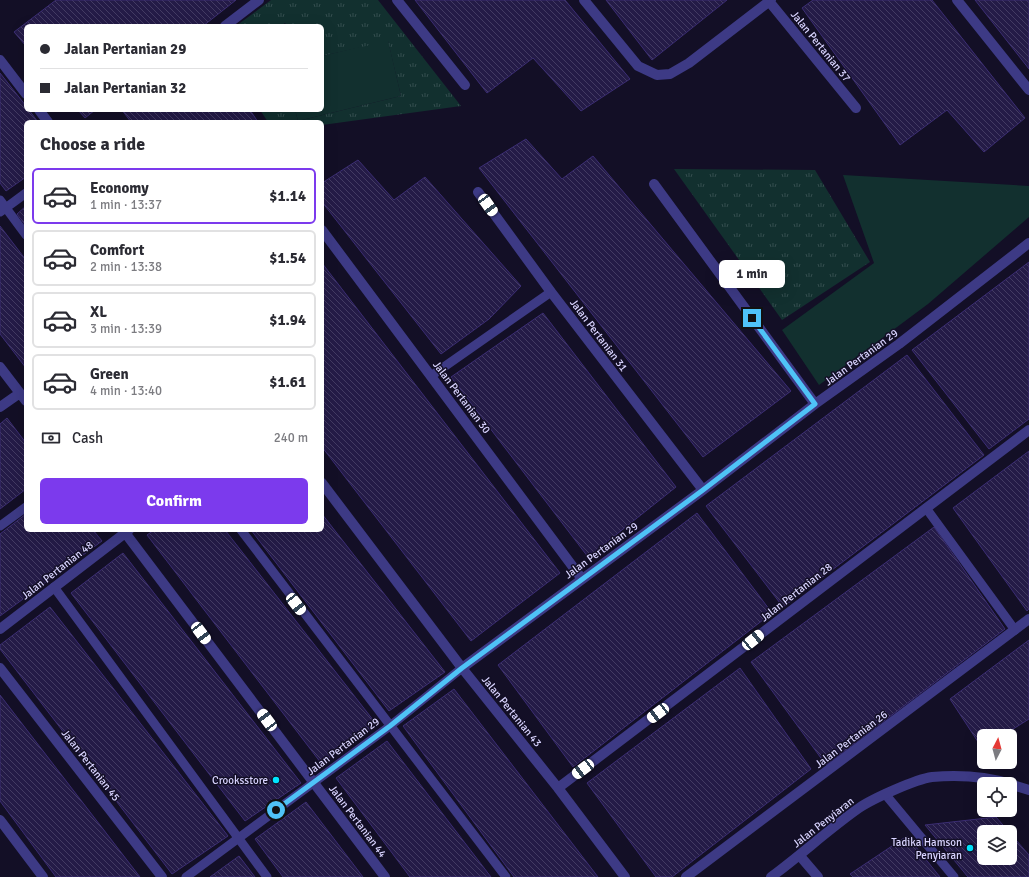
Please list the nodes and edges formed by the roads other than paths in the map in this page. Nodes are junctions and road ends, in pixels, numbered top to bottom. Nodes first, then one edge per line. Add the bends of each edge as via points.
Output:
1 (259, 0) edge
2 (397, 0) edge
3 (584, 0) edge
4 (769, 0) edge
5 (957, 0) edge
6 (228, 24) edge
7 (0, 60) edge
8 (465, 86) dead end
9 (1029, 90) edge
10 (24, 91) edge
11 (856, 108) dead end
12 (654, 184) dead end
13 (478, 192) dead end
14 (24, 194) edge
15 (0, 200) edge
16 (3, 210) edge
17 (24, 233) edge
18 (324, 233) edge
19 (1029, 243) edge
20 (551, 292) junction
21 (0, 367) edge
22 (431, 376) junction
23 (23, 397) edge
24 (815, 404) junction
25 (0, 407) edge
26 (1029, 430) edge
27 (324, 486) edge
28 (703, 490) junction
29 (24, 508) edge
30 (926, 508) junction
31 (0, 526) edge
32 (125, 532) edge
33 (127, 532) edge
34 (242, 532) edge
35 (582, 579) junction
36 (54, 587) junction
37 (1029, 619) edge
38 (0, 629) edge
39 (1015, 630) junction
40 (0, 668) edge
41 (462, 668) junction
42 (390, 726) junction
43 (977, 778) edge
44 (314, 782) junction
45 (1017, 786) edge
46 (558, 788) junction
47 (1029, 790) edge
48 (885, 794) junction
49 (0, 820) edge
50 (238, 838) junction
51 (800, 856) junction
52 (43, 877) edge
53 (162, 877) edge
54 (186, 877) edge
55 (267, 877) edge
56 (385, 877) edge
57 (506, 877) edge
58 (624, 877) edge
59 (686, 877) edge
60 (771, 877) edge
61 (818, 877) edge
62 (954, 877) edge

1 - 6 street
2 - 8 street
3 - 4 street via 638,66 657,75 670,74 689,63
4 - 11 street, Jalan Pertanian 37
5 - 9 street
7 - 10 street
12 - 24 street
13 - 20 street, Jalan Pertanian 31
14 - 16 lane
15 - 16 lane
16 - 17 lane
18 - 22 street, Jalan Pertanian 30
19 - 24 street, Jalan Pertanian 29 via 899,344
20 - 22 lane
20 - 28 street, Jalan Pertanian 31
21 - 23 street
22 - 35 street, Jalan Pertanian 30
23 - 25 street
24 - 28 street, Jalan Pertanian 29
26 - 30 street, Jalan Pertanian 28
27 - 41 street, Jalan Pertanian 43
28 - 35 street, Jalan Pertanian 29
29 - 31 lane
30 - 39 lane
30 - 46 street, Jalan Pertanian 28
32 - 36 street, Jalan Pertanian 48
33 - 44 street, Jalan Pertanian 44
34 - 42 lane
35 - 41 street, Jalan Pertanian 29
36 - 38 street, Jalan Pertanian 48
36 - 50 lane
37 - 39 street, Jalan Pertanian 26
39 - 59 street, Jalan Pertanian 26
40 - 53 street, Jalan Pertanian 45
41 - 42 lane, Jalan Pertanian 29
41 - 46 street, Jalan Pertanian 43
42 - 44 lane, Jalan Pertanian 29
42 - 57 lane
43 - 48 street, Jalan Penyiaran via 930,777
44 - 50 lane, Jalan Pertanian 29
44 - 56 street, Jalan Pertanian 44
45 - 47 street, Jalan Penyiaran
46 - 58 street, Jalan Pertanian 43
48 - 51 street, Jalan Penyiaran via 860,808
48 - 62 lane
49 - 52 street
50 - 54 lane, Jalan Pertanian 29
50 - 55 lane
51 - 60 street, Jalan Penyiaran
51 - 61 street

